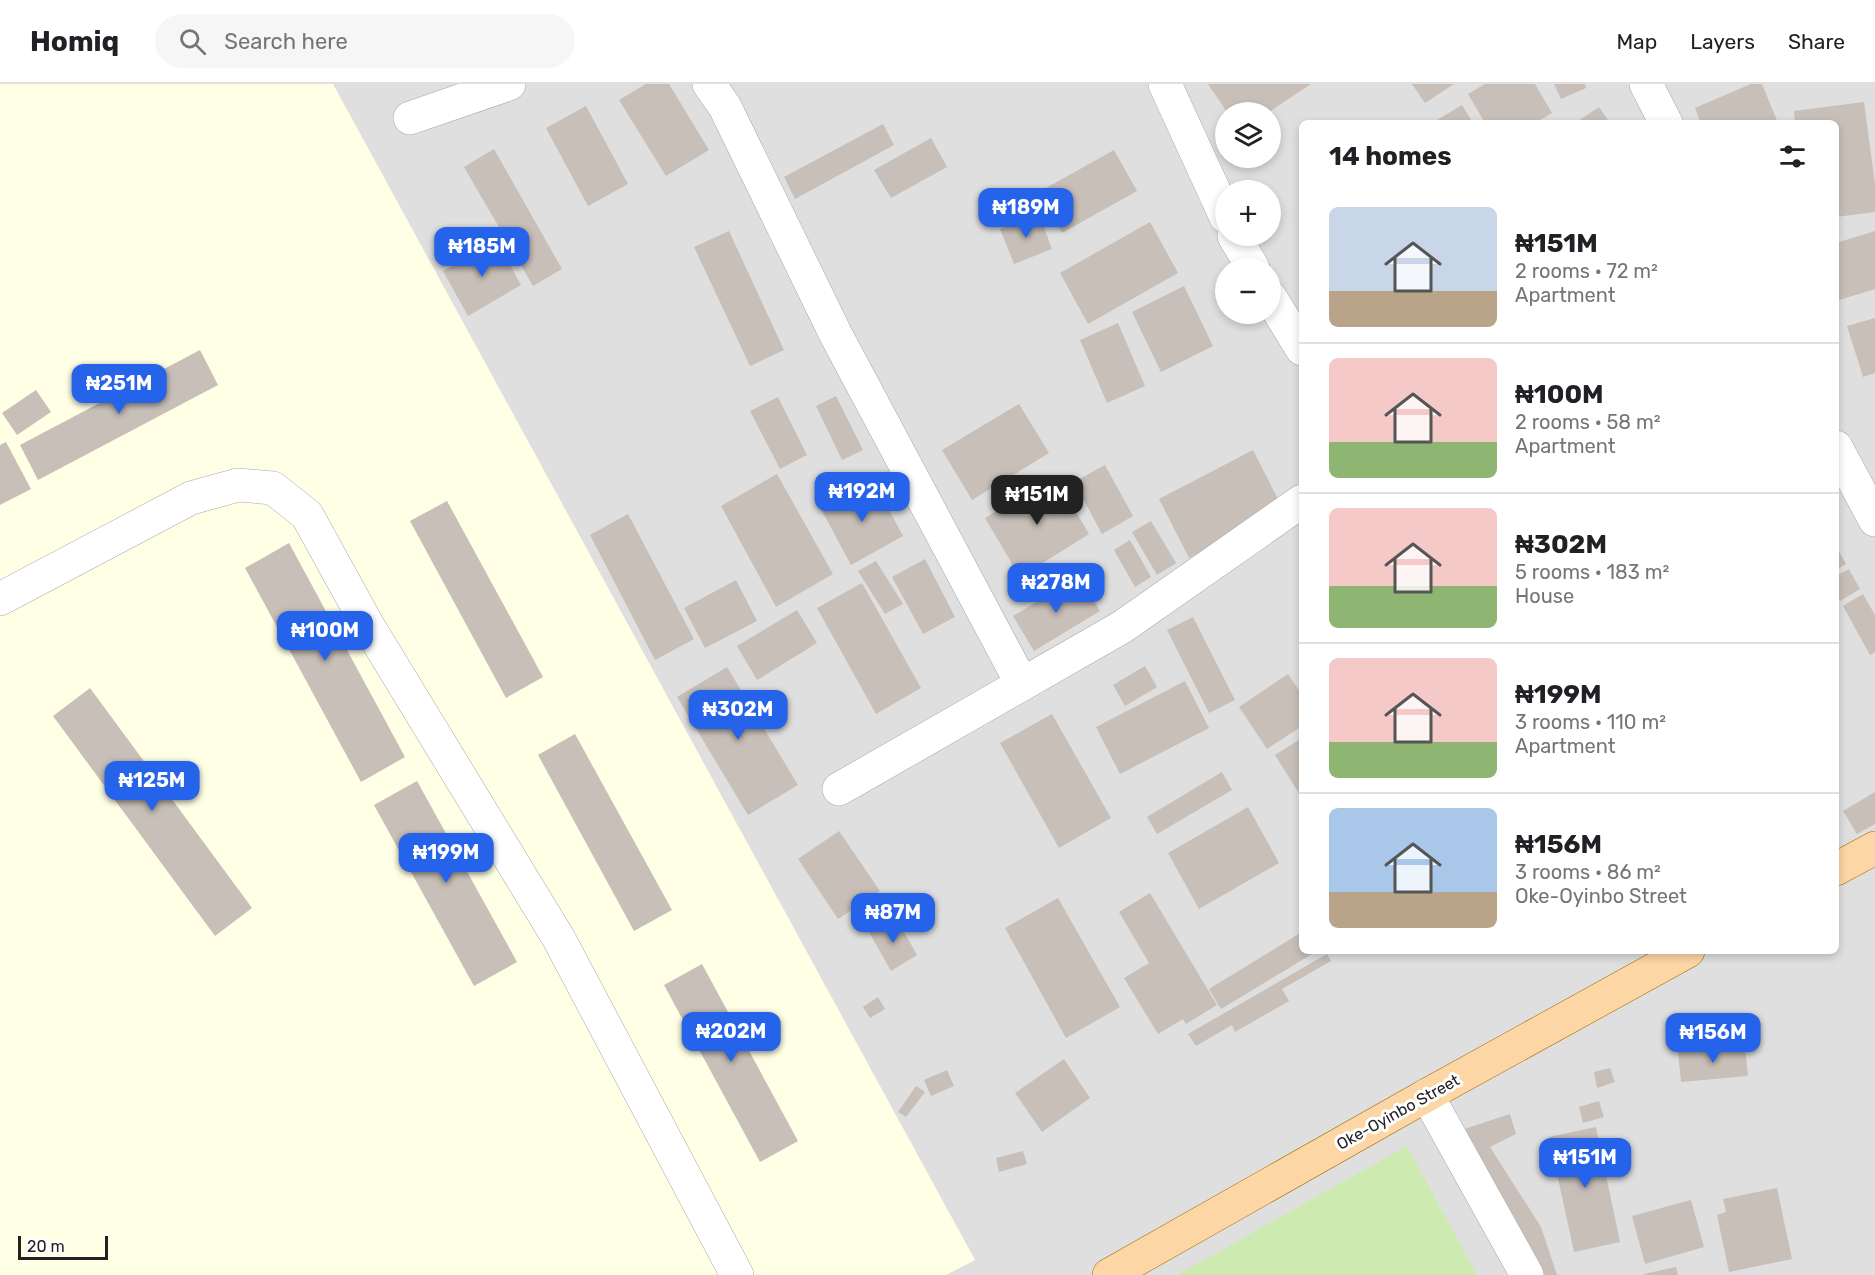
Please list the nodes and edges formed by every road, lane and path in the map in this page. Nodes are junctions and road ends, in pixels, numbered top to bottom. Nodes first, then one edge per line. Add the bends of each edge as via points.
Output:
1 (508, 84) edge
2 (709, 84) edge
3 (1165, 84) edge
4 (1646, 84) edge
5 (410, 118) dead end
6 (1664, 120) edge
7 (1215, 193) edge
8 (1281, 315) edge
9 (1299, 344) edge
10 (1839, 453) edge
11 (1299, 503) edge
12 (1875, 520) edge
13 (0, 599) edge
14 (1022, 684) junction
15 (839, 789) dead end
16 (1875, 848) edge
17 (1839, 867) edge
18 (1683, 954) edge
19 (1427, 1095) junction
20 (737, 1275) edge
21 (1109, 1275) edge
22 (1527, 1275) edge

1 - 5 street
2 - 14 street via 725,107 836,335
3 - 7 street
4 - 6 street
8 - 9 street
10 - 12 street
11 - 14 street via 1122,627
13 - 20 street via 191,498 238,485 273,488 307,515 367,624 559,939
14 - 15 street
16 - 17 main road
18 - 19 main road, Oke-Oyinbo Street
19 - 21 main road, Oke-Oyinbo Street
19 - 22 street

